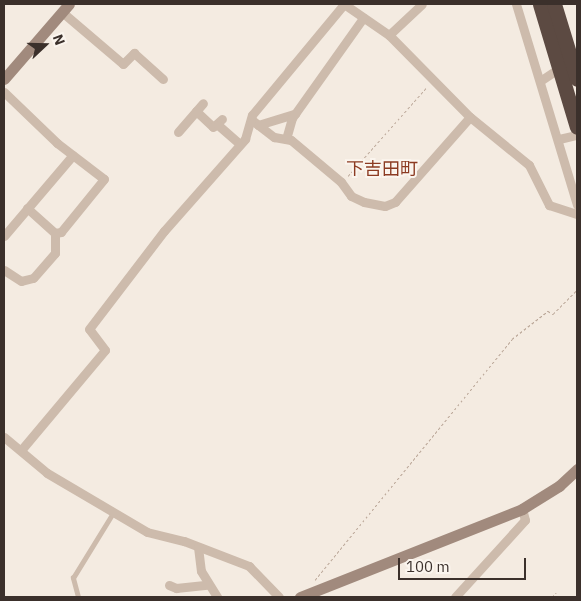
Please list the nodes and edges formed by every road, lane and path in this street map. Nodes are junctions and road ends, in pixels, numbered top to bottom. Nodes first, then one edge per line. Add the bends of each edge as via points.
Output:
1 (344, 4) edge
2 (422, 4) edge
3 (516, 4) edge
4 (540, 4) edge
5 (554, 4) edge
6 (66, 8) edge
7 (363, 18) junction
8 (389, 35) junction
9 (555, 71) dead end
10 (4, 79) edge
11 (577, 79) edge
12 (164, 80) dead end
13 (432, 81) junction
14 (540, 81) junction
15 (4, 92) edge
16 (202, 104) dead end
17 (196, 111) junction
18 (295, 114) junction
19 (470, 117) junction
20 (255, 123) junction
21 (576, 131) edge
22 (178, 132) dead end
23 (286, 138) junction
24 (558, 139) junction
25 (240, 144) junction
26 (73, 155) junction
27 (342, 183) junction
28 (577, 205) edge
29 (27, 208) junction
30 (577, 214) edge
31 (55, 233) junction
32 (4, 236) edge
33 (4, 270) edge
34 (577, 290) edge
35 (4, 437) edge
36 (22, 450) junction
37 (577, 469) edge
38 (522, 509) junction
39 (113, 513) junction
40 (198, 546) junction
41 (168, 585) dead end
42 (207, 585) junction
43 (310, 586) dead end
44 (556, 593) dead end
45 (78, 597) edge
46 (217, 597) edge
47 (279, 597) edge
48 (300, 597) edge
49 (455, 597) edge
50 (552, 597) edge

1 - 7 street
1 - 20 street via 252,115
2 - 8 street
3 - 14 street
4 - 21 highway
5 - 11 highway
6 - 10 street
6 - 12 street via 123,64 134,53
7 - 8 street
7 - 18 street
8 - 13 street
9 - 14 street
13 - 19 street
13 - 27 path
14 - 24 street
15 - 26 street
16 - 17 street
17 - 22 street
17 - 25 street via 213,127 220,122
18 - 20 street
18 - 23 street
19 - 27 street via 391,205 358,200
19 - 30 street via 529,166 549,205
20 - 23 street via 274,137
20 - 25 street
21 - 24 street
23 - 27 street
24 - 28 street
25 - 36 street via 164,231 89,329 105,350
26 - 29 street
26 - 31 street via 98,173 104,179 103,184 61,232
29 - 31 street
29 - 32 street
31 - 33 street via 54,253 32,278 21,281
34 - 43 path via 553,314 548,311 512,339
35 - 36 street
36 - 39 street via 47,473
37 - 38 street via 559,486
38 - 48 street
38 - 49 street via 524,520
39 - 40 street via 146,532
39 - 45 lane via 73,578
40 - 42 street
40 - 47 street via 249,566
41 - 42 street via 176,588
42 - 46 street
44 - 50 path

